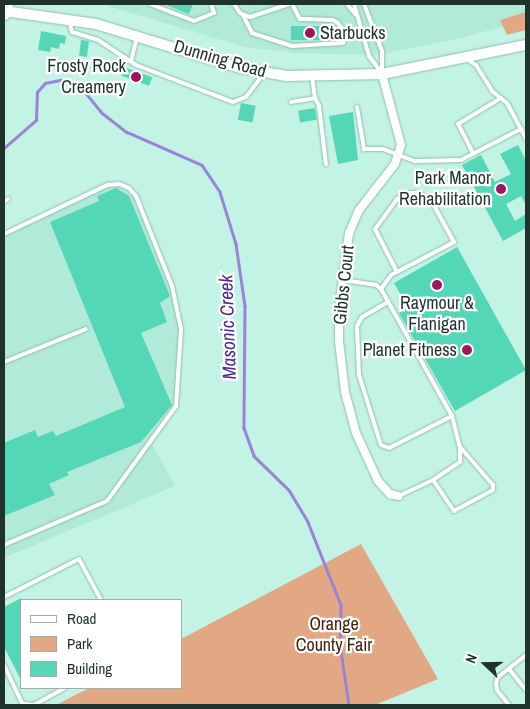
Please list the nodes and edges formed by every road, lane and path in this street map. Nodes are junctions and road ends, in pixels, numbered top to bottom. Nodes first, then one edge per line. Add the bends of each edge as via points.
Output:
1 (150, 4) edge
2 (211, 4) edge
3 (234, 4) edge
4 (291, 4) edge
5 (347, 4) edge
6 (354, 4) edge
7 (364, 4) edge
8 (5, 10) edge
9 (243, 15) junction
10 (358, 17) junction
11 (68, 18) junction
12 (138, 35) junction
13 (526, 46) edge
14 (467, 59) junction
15 (131, 61) junction
16 (264, 73) junction
17 (382, 74) junction
18 (312, 76) junction
19 (315, 98) junction
20 (501, 98) junction
21 (291, 102) dead end
22 (357, 108) dead end
23 (521, 129) junction
24 (526, 138) edge
25 (364, 150) junction
26 (473, 153) junction
27 (366, 155) dead end
28 (398, 155) junction
29 (326, 165) dead end
30 (8, 199) dead end
31 (4, 202) edge
32 (4, 234) edge
33 (397, 272) junction
34 (342, 280) junction
35 (381, 289) junction
36 (388, 302) junction
37 (86, 329) dead end
38 (4, 362) edge
39 (452, 416) junction
40 (460, 447) junction
41 (433, 480) junction
42 (399, 496) joint
43 (4, 545) edge
44 (4, 597) edge
45 (100, 599) edge
46 (526, 655) edge
47 (4, 665) edge
48 (509, 669) junction
49 (63, 689) edge
50 (526, 690) edge
51 (23, 705) edge
52 (510, 705) edge

1 - 2 lane via 194,20 214,13
3 - 9 lane
4 - 9 lane via 257,16
4 - 9 lane via 300,19 333,20 343,30 344,43 292,46 252,33
5 - 10 lane
6 - 10 lane
7 - 17 lane via 382,51
8 - 11 street, Dunning Road
10 - 17 lane via 369,56
11 - 12 street, Dunning Road
11 - 15 lane via 72,32 98,40
12 - 15 lane
12 - 16 street, Dunning Road
13 - 14 street, Dunning Road
14 - 17 street, Dunning Road
14 - 20 lane via 476,65
15 - 16 lane via 233,102 246,97
16 - 18 street, Dunning Road
17 - 18 street, Dunning Road
17 - 28 street, Gibbs Court via 400,136
18 - 19 lane
19 - 21 lane
19 - 29 lane via 319,106
20 - 23 lane
20 - 26 lane via 458,124
22 - 25 lane
23 - 24 lane
23 - 26 lane
25 - 27 lane
25 - 28 lane via 383,149
26 - 28 lane via 461,160 425,162
28 - 34 street, Gibbs Court via 395,164 354,219
30 - 31 lane
32 - 43 lane via 107,185 124,185 136,196 172,286 181,329 176,406 107,501
33 - 33 lane via 454,242 432,202 419,193 397,199 375,229
33 - 35 lane
34 - 35 lane via 376,285
34 - 42 street, Gibbs Court via 339,342 351,418 378,482 390,494
35 - 36 lane
36 - 39 lane
36 - 39 lane via 362,317 357,326 359,375 382,445 390,448
37 - 38 lane
39 - 40 lane
40 - 41 lane via 460,462
40 - 41 lane via 493,490 454,511
41 - 42 lane
44 - 45 lane via 79,559
46 - 48 lane
47 - 51 lane
48 - 50 lane
48 - 52 lane via 496,683 497,690
49 - 51 lane via 34,705

